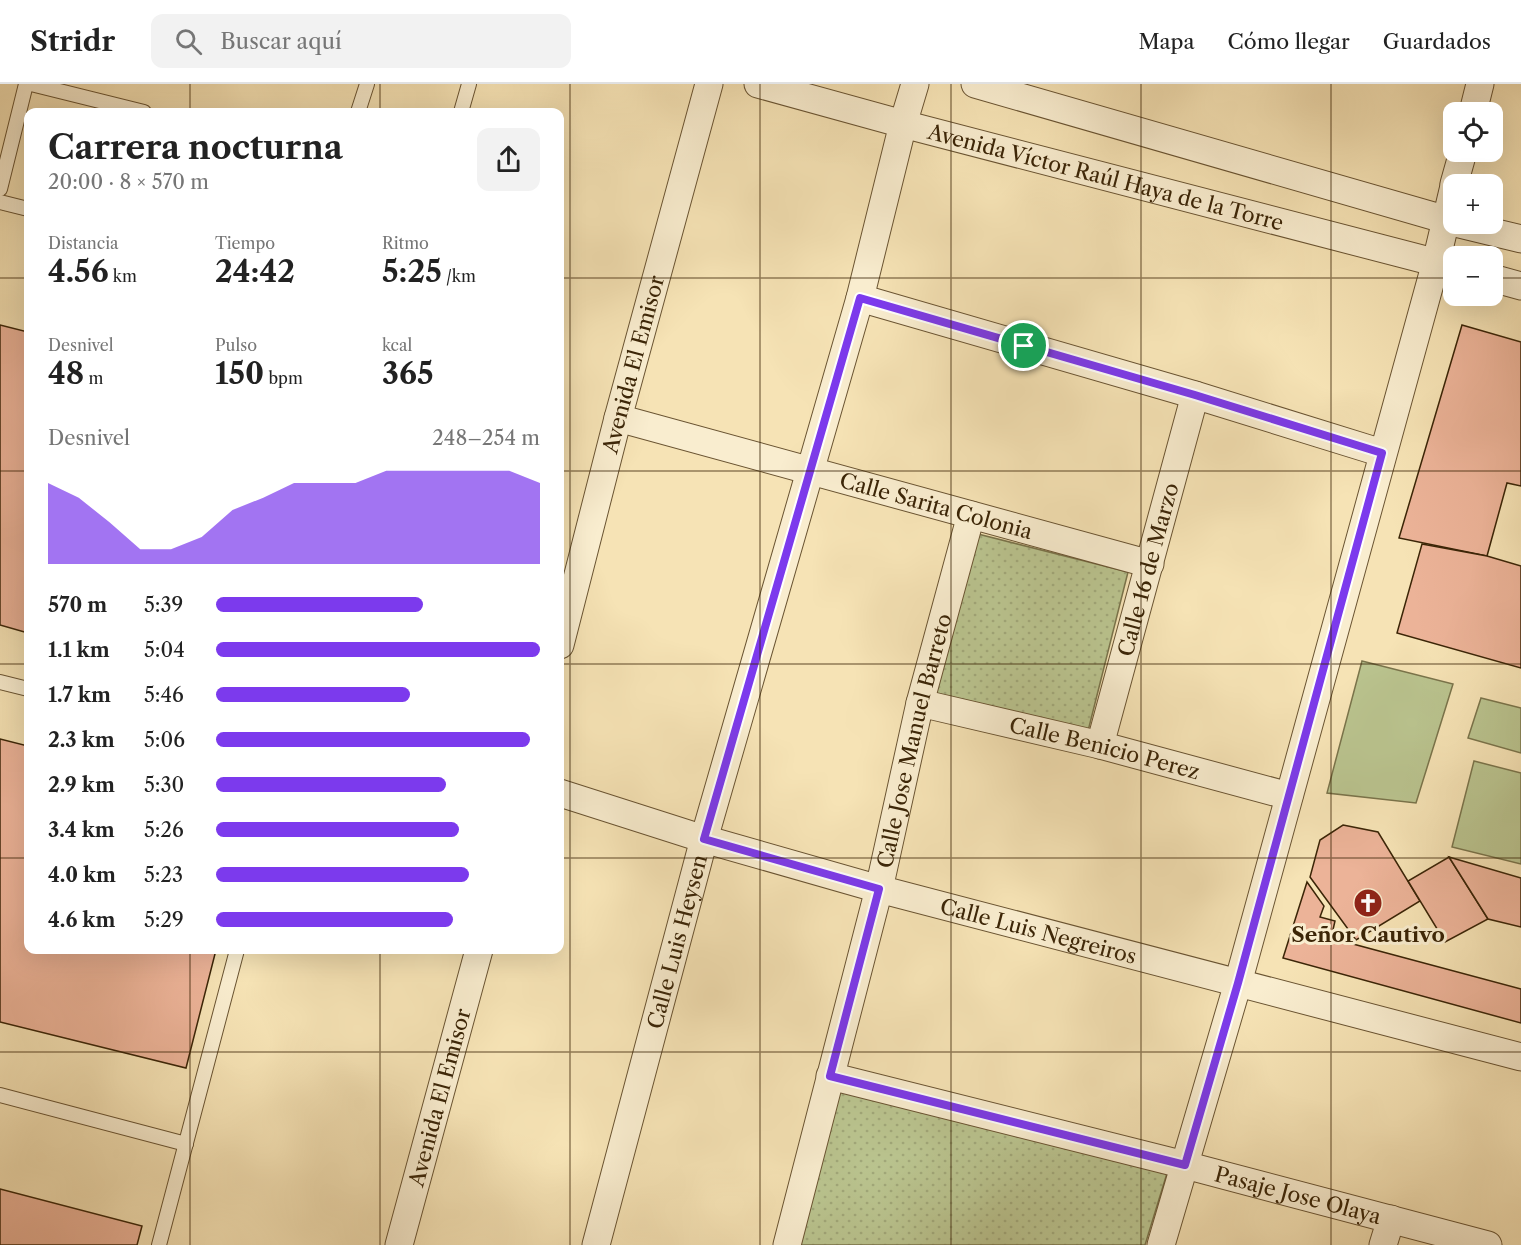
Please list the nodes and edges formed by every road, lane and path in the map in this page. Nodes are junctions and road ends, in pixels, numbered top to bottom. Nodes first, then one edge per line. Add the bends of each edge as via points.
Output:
1 (26, 84) edge
2 (31, 84) edge
3 (366, 84) edge
4 (468, 84) edge
5 (709, 84) edge
6 (758, 84) edge
7 (915, 84) edge
8 (975, 84) edge
9 (1480, 84) edge
10 (1476, 102) edge
11 (128, 108) edge
12 (359, 108) edge
13 (462, 108) edge
14 (903, 124) junction
15 (0, 189) edge
16 (0, 202) edge
17 (24, 208) edge
18 (1443, 219) edge
19 (1501, 234) edge
20 (1521, 239) edge
21 (1443, 264) edge
22 (1443, 271) edge
23 (1503, 281) edge
24 (1521, 286) edge
25 (860, 298) junction
26 (1195, 395) junction
27 (618, 418) junction
28 (1382, 453) junction
29 (811, 471) junction
30 (971, 515) junction
31 (1150, 564) junction
32 (564, 629) edge
33 (0, 682) edge
34 (24, 688) edge
35 (921, 703) junction
36 (1100, 746) junction
37 (564, 794) edge
38 (1289, 796) junction
39 (704, 839) junction
40 (879, 889) junction
41 (236, 954) edge
42 (478, 954) edge
43 (1238, 983) junction
44 (1521, 1058) edge
45 (830, 1076) junction
46 (0, 1095) edge
47 (186, 1144) junction
48 (1185, 1165) junction
49 (1391, 1220) junction
50 (159, 1245) edge
51 (399, 1245) edge
52 (596, 1245) edge
53 (787, 1245) edge
54 (1161, 1245) edge
55 (1383, 1245) edge
56 (1488, 1245) edge

1 - 15 lane
2 - 11 lane
3 - 12 lane
4 - 13 lane
5 - 27 street, Avenida El Emisor
6 - 14 street, Avenida Víctor Raúl Haya de la Torre
7 - 14 street, Calle Luis Heysen
8 - 18 street
9 - 10 street
14 - 21 street, Avenida Víctor Raúl Haya de la Torre
14 - 25 street, Calle Luis Heysen
16 - 17 lane
19 - 20 street
22 - 28 street
23 - 24 street
25 - 26 street
25 - 29 street, Calle Luis Heysen
26 - 28 street
26 - 31 street, Calle 16 de Marzo
27 - 29 street, Calle Sarita Colonia
27 - 32 street, Avenida El Emisor
28 - 38 street
29 - 30 street, Calle Sarita Colonia
29 - 39 street, Calle Luis Heysen
30 - 31 street, Calle Sarita Colonia
30 - 35 street, Calle Jose Manuel Barreto
31 - 36 street, Calle 16 de Marzo
33 - 34 lane
35 - 36 street, Calle Benicio Perez
35 - 40 street, Calle Jose Manuel Barreto
36 - 38 street, Calle Benicio Perez
37 - 39 street, Calle Luis Negreiros
38 - 43 street
39 - 40 street, Calle Luis Negreiros
39 - 52 street, Calle Luis Heysen
40 - 43 street, Calle Luis Negreiros
40 - 45 street, Calle Jose Manuel Barreto
41 - 47 lane
42 - 51 street, Avenida El Emisor
43 - 44 street, Calle Luis Negreiros
43 - 48 street
45 - 48 street, Pasaje Jose Olaya
45 - 53 street, Calle Jose Manuel Barreto
46 - 47 lane
47 - 50 lane
48 - 49 street, Pasaje Jose Olaya
48 - 54 street
49 - 55 street
49 - 56 street, Pasaje Jose Olaya

